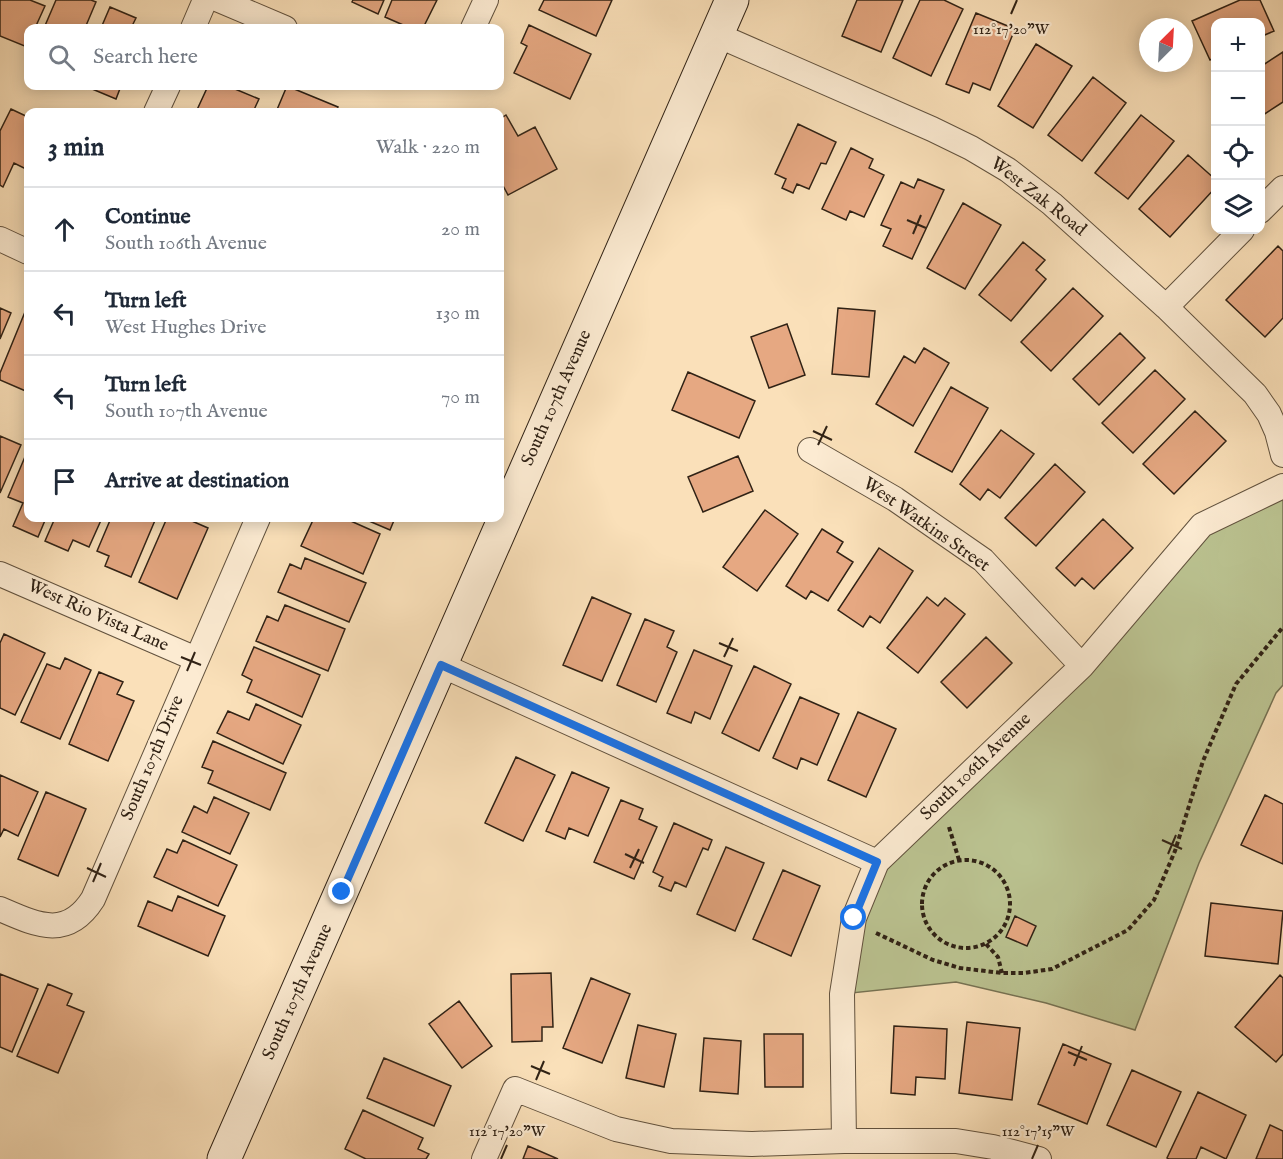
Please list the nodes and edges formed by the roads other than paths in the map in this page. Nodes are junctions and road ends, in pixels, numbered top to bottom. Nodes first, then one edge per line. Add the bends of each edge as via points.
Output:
1 (205, 0) edge
2 (219, 0) edge
3 (486, 0) edge
4 (732, 0) edge
5 (195, 24) edge
6 (276, 24) edge
7 (475, 24) edge
8 (717, 35) junction
9 (166, 90) edge
10 (158, 108) edge
11 (1283, 188) edge
12 (1265, 206) edge
13 (1238, 234) edge
14 (0, 239) edge
15 (24, 250) edge
16 (1166, 307) junction
17 (810, 450) dead end
18 (1283, 455) edge
19 (1283, 486) edge
20 (504, 521) edge
21 (256, 522) edge
22 (504, 522) edge
23 (0, 574) edge
24 (196, 659) junction
25 (441, 665) junction
26 (1082, 666) junction
27 (877, 862) junction
28 (0, 909) edge
29 (844, 1141) junction
30 (224, 1159) edge
31 (484, 1159) edge
32 (1039, 1159) edge

1 - 5 street
2 - 6 street
3 - 7 street
4 - 8 main road, South 107th Avenue
8 - 16 street, West Zak Road via 932,129 1008,170 1052,204
8 - 20 main road, South 107th Avenue
9 - 10 street
11 - 12 street
13 - 16 street
14 - 15 street
16 - 18 street, West Zak Road via 1256,394 1277,432
17 - 26 street, West Watkins Street via 895,499 983,560
19 - 26 street, South 106th Avenue via 1202,525
21 - 24 street, South 107th Drive
22 - 25 main road, South 107th Avenue
23 - 24 street, West Rio Vista Lane
24 - 28 street, South 107th Drive via 86,910 66,924 53,925 27,921
25 - 27 street
25 - 30 main road, South 107th Avenue
26 - 27 street, South 106th Avenue
27 - 29 street, South 106th Avenue via 854,918 842,994
29 - 31 street via 671,1142 616,1130 515,1089
29 - 32 street via 956,1141

